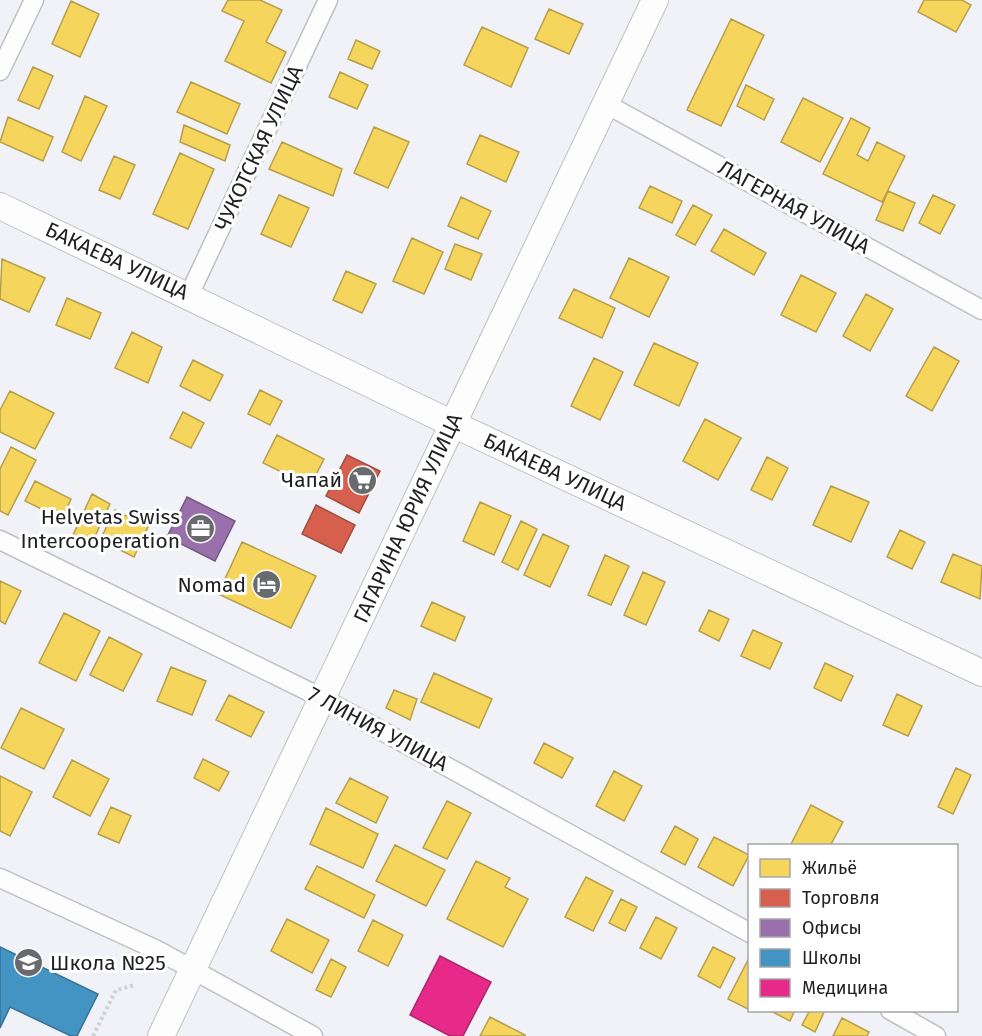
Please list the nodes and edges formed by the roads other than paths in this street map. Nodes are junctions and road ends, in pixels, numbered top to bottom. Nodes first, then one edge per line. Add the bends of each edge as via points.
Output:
1 (34, 0) edge
2 (328, 0) edge
3 (655, 0) edge
4 (0, 71) edge
5 (606, 105) junction
6 (0, 206) edge
7 (189, 295) junction
8 (982, 310) edge
9 (453, 424) junction
10 (0, 540) edge
11 (982, 673) edge
12 (322, 698) junction
13 (0, 878) edge
14 (748, 932) edge
15 (193, 969) junction
16 (892, 1012) edge
17 (161, 1036) edge
18 (313, 1036) edge
19 (936, 1036) edge

1 - 4 street
2 - 7 street, ЧУКОТСКАЯ УЛИЦА
3 - 5 main road, ГАГАРИНА ЮРИЯ УЛИЦА
5 - 8 street, ЛАГЕРНАЯ УЛИЦА
5 - 9 main road, ГАГАРИНА ЮРИЯ УЛИЦА
6 - 7 main road, БАКАЕВА УЛИЦА
7 - 9 main road, БАКАЕВА УЛИЦА
9 - 11 main road, БАКАЕВА УЛИЦА
9 - 12 main road, ГАГАРИНА ЮРИЯ УЛИЦА
10 - 12 street, 7 ЛИНИЯ УЛИЦА
12 - 14 street, 7 ЛИНИЯ УЛИЦА
12 - 15 main road, ГАГАРИНА ЮРИЯ УЛИЦА
13 - 15 street
15 - 17 main road, ГАГАРИНА ЮРИЯ УЛИЦА
15 - 18 street
16 - 19 street

